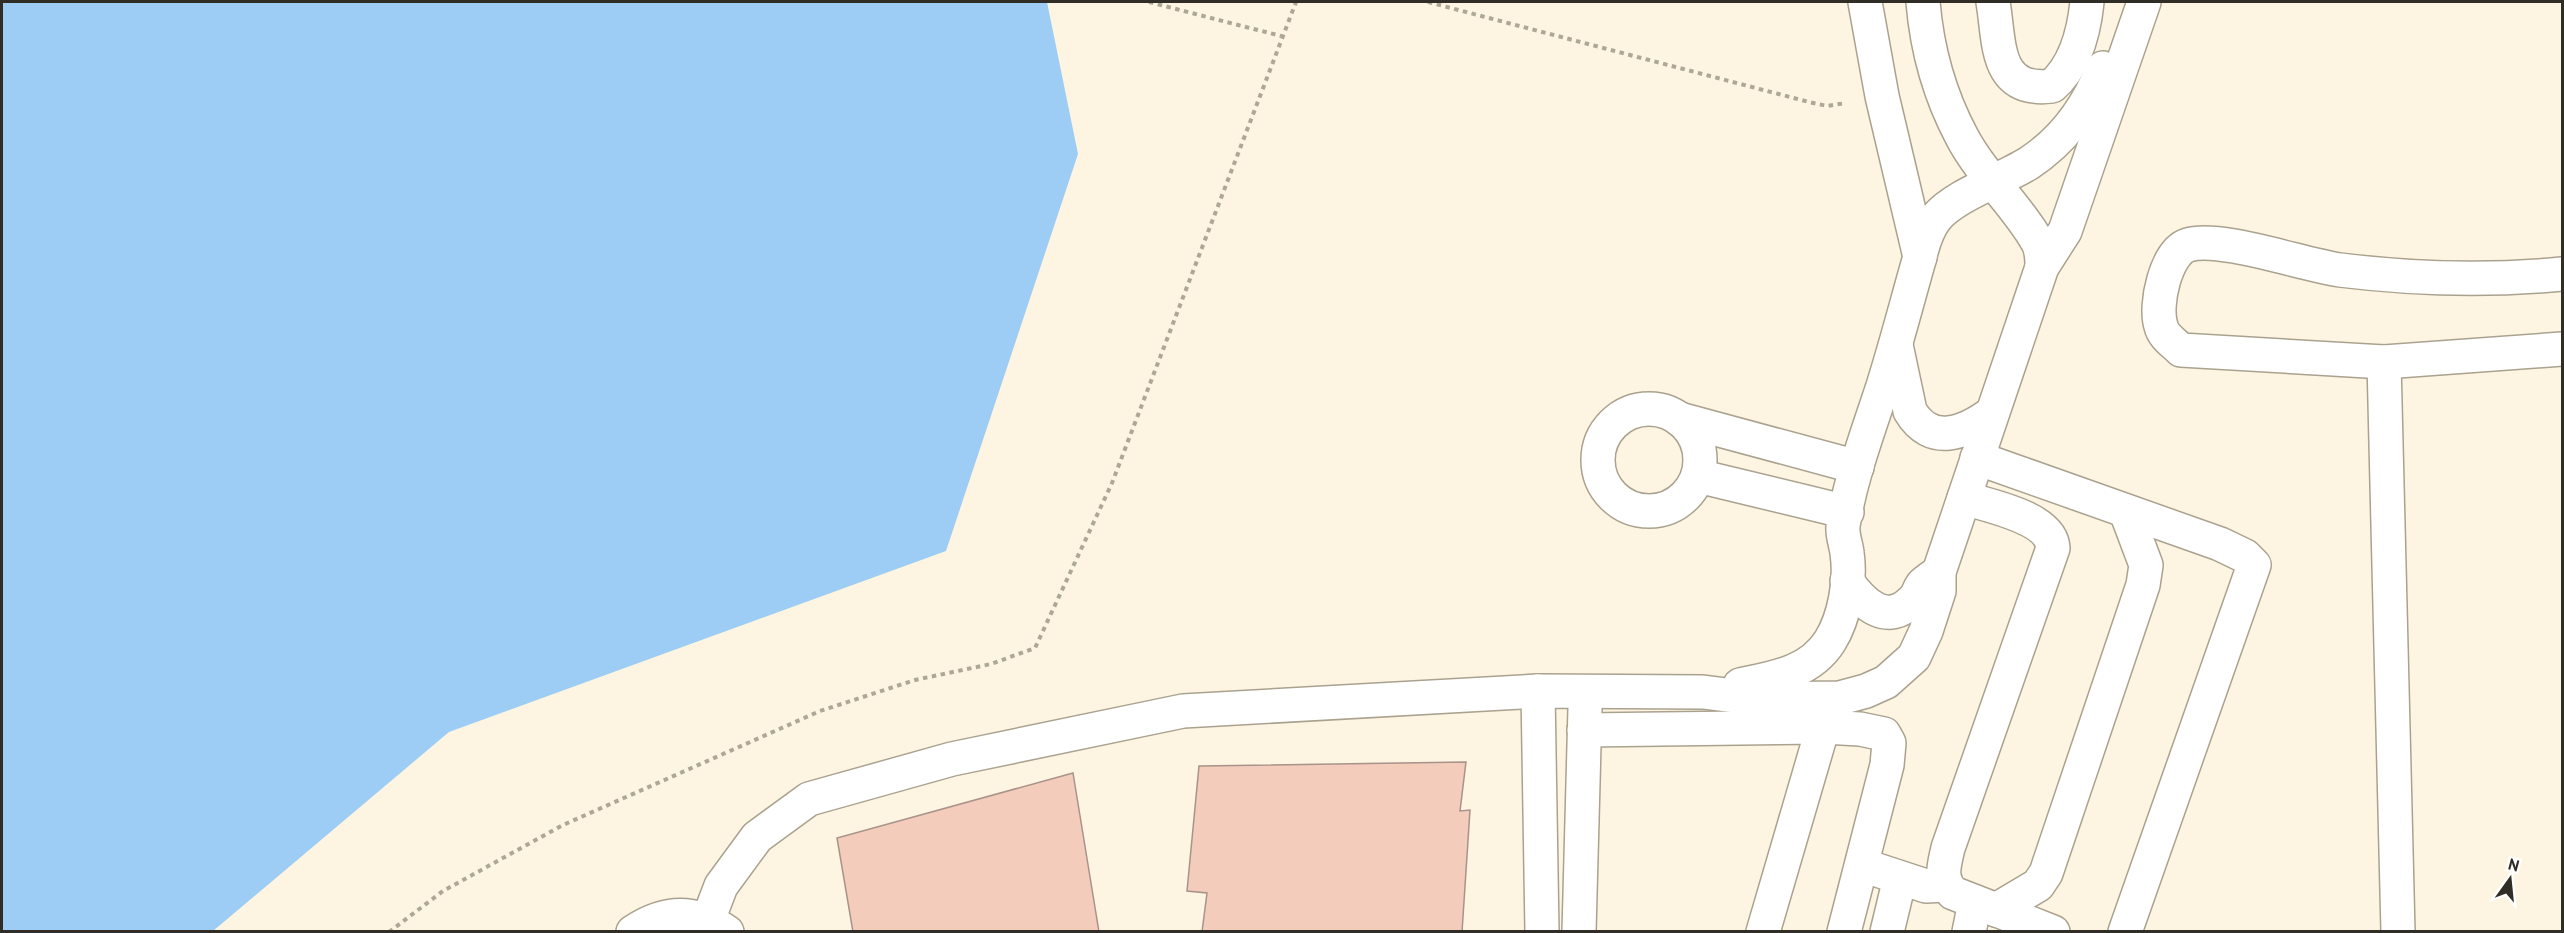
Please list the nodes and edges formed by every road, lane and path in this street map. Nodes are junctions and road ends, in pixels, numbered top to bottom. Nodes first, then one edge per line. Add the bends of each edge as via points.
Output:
1 (1149, 2) edge
2 (1296, 2) edge
3 (1428, 2) edge
4 (1865, 2) edge
5 (1923, 2) edge
6 (1993, 2) edge
7 (2087, 2) edge
8 (2127, 2) edge
9 (2144, 2) edge
10 (1281, 36) junction
11 (1827, 106) dead end
12 (1993, 184) junction
13 (1920, 257) junction
14 (2042, 267) junction
15 (2562, 274) edge
16 (1896, 345) junction
17 (2562, 349) edge
18 (2384, 362) junction
19 (1992, 413) junction
20 (1679, 419) junction
21 (1977, 458) junction
22 (1857, 467) junction
23 (1698, 476) junction
24 (1964, 498) junction
25 (2093, 501) junction
26 (1847, 512) junction
27 (2126, 512) junction
28 (2053, 538) junction
29 (1938, 572) junction
30 (1848, 581) junction
31 (1538, 691) junction
32 (1585, 691) junction
33 (1703, 692) junction
34 (1822, 727) junction
35 (1584, 730) junction
36 (1862, 865) junction
37 (1900, 878) junction
38 (1945, 885) junction
39 (1980, 914) edge
40 (718, 926) edge
41 (2050, 931) edge
42 (389, 932) edge
43 (633, 932) edge
44 (1542, 932) edge
45 (1579, 932) edge
46 (1763, 932) edge
47 (1844, 932) edge
48 (1887, 932) edge
49 (2125, 932) edge
50 (2398, 932) edge

1 - 10 path
2 - 10 path
3 - 11 path
4 - 13 street via 1882,96
5 - 12 street via 1926,39 1937,79 1962,137
6 - 7 street via 2001,60 2022,85 2037,88 2052,86 2071,63
8 - 12 street via 2088,103 2051,145
9 - 14 street via 2065,231
10 - 42 path via 1112,483 1035,648 991,664 915,680 809,716 563,825 443,891
12 - 13 street via 1963,198 1934,220
12 - 14 street via 2038,242
13 - 16 street
14 - 19 street
15 - 18 street via 2437,277 2339,270 2210,243 2188,245 2176,252 2169,264 2161,295 2160,326 2181,350
16 - 19 street via 1915,420 1925,427 1954,434 1970,429
16 - 22 street
17 - 18 street
18 - 50 street
19 - 21 street
20 - 22 street
20 - 23 street via 1698,444
20 - 23 street via 1648,409 1618,419 1600,444 1599,476 1618,502 1649,512 1678,502
21 - 24 street
21 - 25 street
22 - 26 street
23 - 26 street
24 - 28 street via 2032,521
24 - 29 street
25 - 27 street
25 - 28 street via 2068,514
26 - 30 street via 1843,529
27 - 39 street via 2146,565 2143,585 2046,873 2038,885
27 - 49 street via 2220,544 2254,565
28 - 38 street via 2053,548 1948,848
29 - 30 street via 1906,606 1892,611 1868,606
29 - 33 street via 1939,591 1914,657 1886,682 1840,698 1758,699
30 - 33 street via 1830,642 1802,668 1778,678
31 - 32 street
31 - 40 street via 1183,711 941,762 809,799 757,837 721,886
31 - 44 street
32 - 33 street
32 - 35 street
34 - 35 street
34 - 36 street via 1884,734 1889,743
34 - 46 street
35 - 45 street
36 - 37 street
36 - 47 street
37 - 38 street via 1926,886
37 - 48 street
38 - 39 street
39 - 41 street
40 - 43 street via 688,914 668,915

